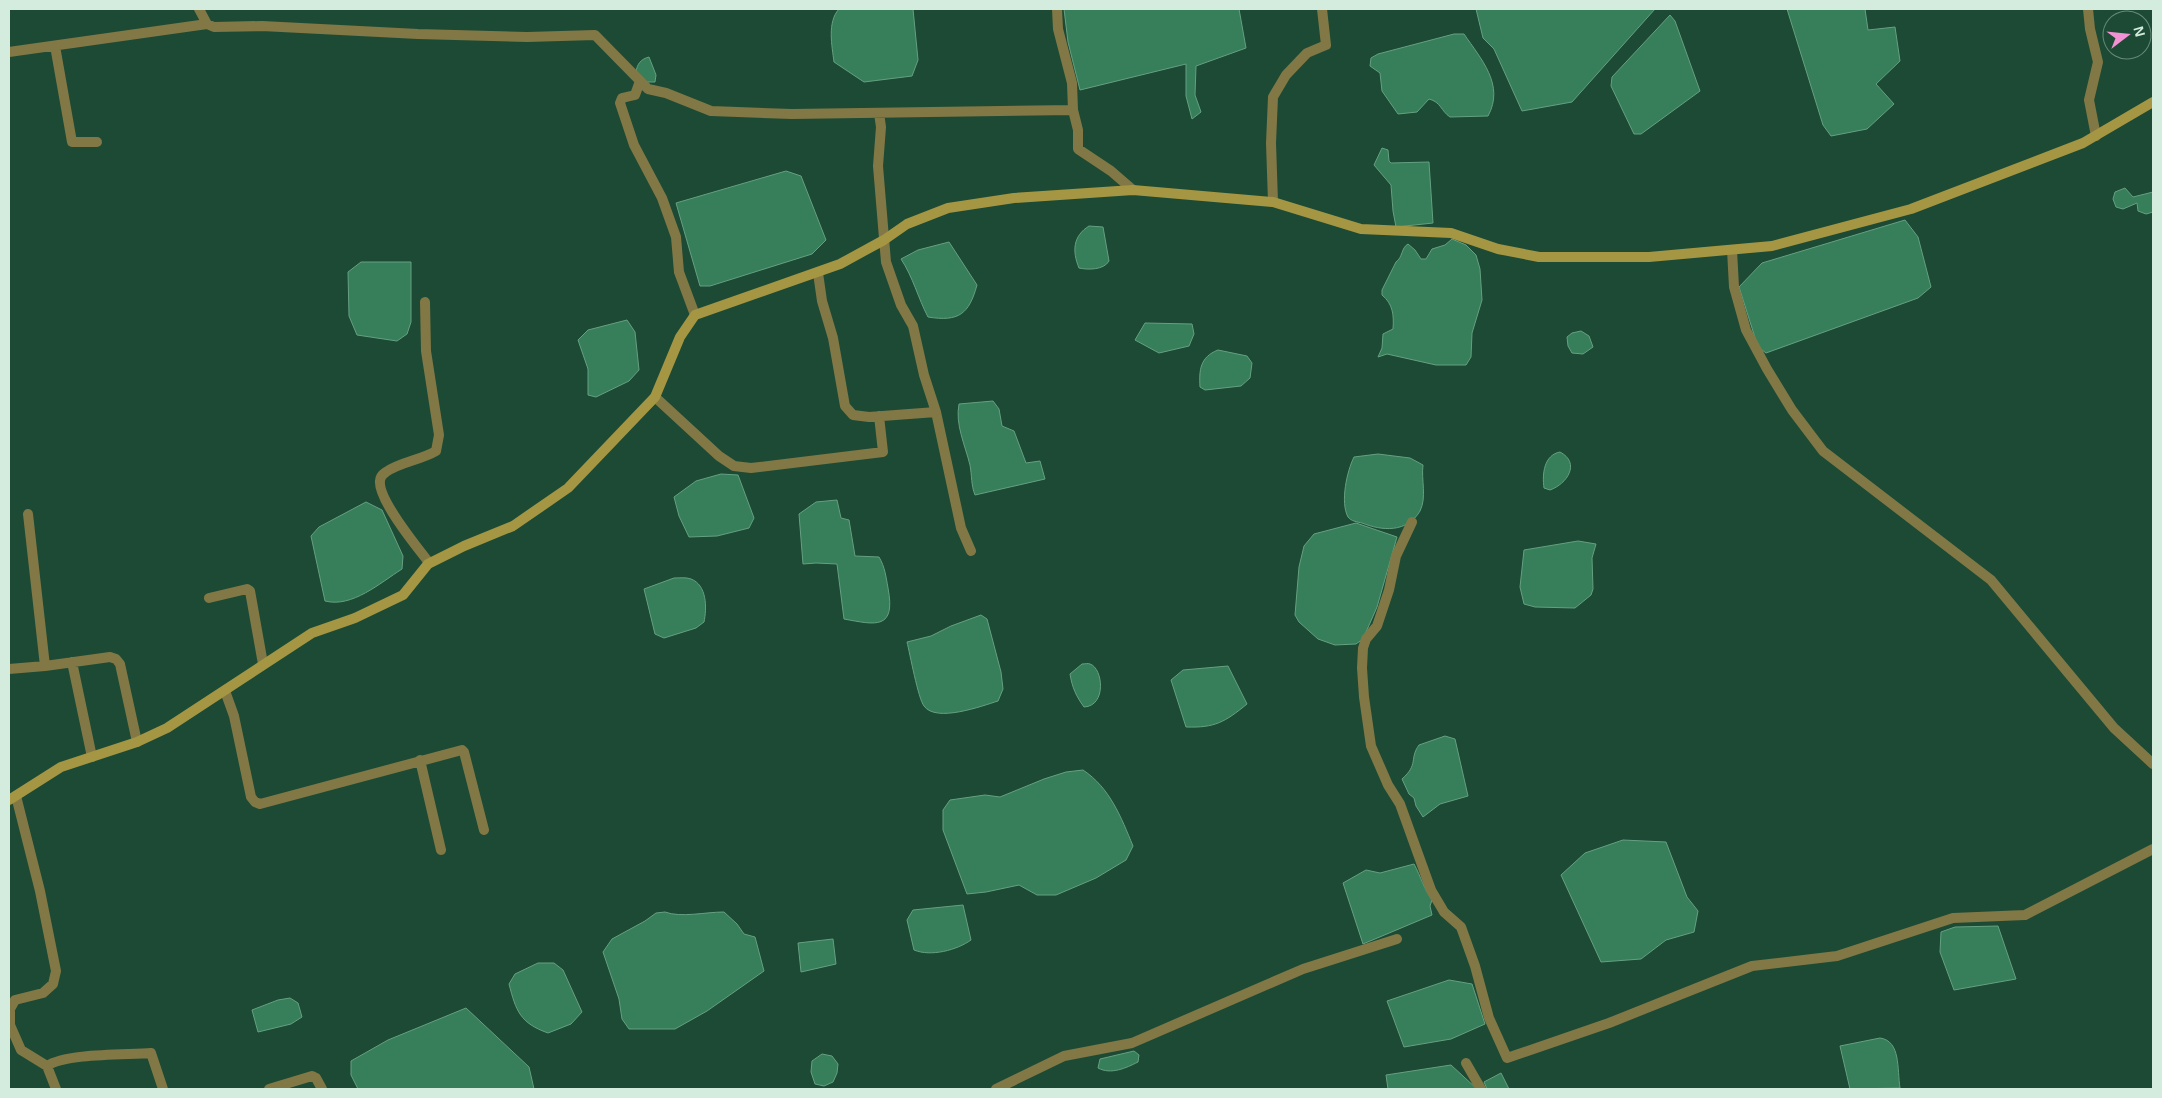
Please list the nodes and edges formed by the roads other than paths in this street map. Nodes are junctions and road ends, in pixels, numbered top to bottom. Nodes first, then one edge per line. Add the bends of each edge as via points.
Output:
1 (199, 9) edge
2 (1057, 9) edge
3 (1322, 9) edge
4 (2088, 9) edge
5 (208, 24) junction
6 (55, 46) junction
7 (9, 52) edge
8 (640, 81) junction
9 (2153, 102) edge
10 (1073, 110) junction
11 (879, 113) junction
12 (2096, 136) junction
13 (97, 142) dead end
14 (1133, 190) junction
15 (1273, 202) junction
16 (884, 240) junction
17 (1732, 250) junction
18 (818, 273) junction
19 (424, 302) dead end
20 (695, 315) junction
21 (655, 397) junction
22 (936, 412) junction
23 (879, 416) junction
24 (28, 514) dead end
25 (1412, 522) dead end
26 (972, 551) dead end
27 (428, 564) junction
28 (209, 598) dead end
29 (72, 662) junction
30 (264, 664) junction
31 (45, 666) junction
32 (9, 669) edge
33 (224, 692) junction
34 (137, 742) junction
35 (92, 757) junction
36 (420, 760) junction
37 (2153, 764) edge
38 (12, 798) edge
39 (484, 830) dead end
40 (2153, 849) edge
41 (441, 850) dead end
42 (1397, 940) dead end
43 (11, 1003) edge
44 (1466, 1062) dead end
45 (47, 1066) junction
46 (56, 1089) edge
47 (163, 1089) edge
48 (269, 1089) edge
49 (322, 1089) edge
50 (996, 1089) edge
51 (1481, 1089) edge

1 - 5 street
2 - 10 street via 1058,29 1072,83
3 - 15 street via 1326,45 1307,53 1286,75 1273,97
4 - 12 street via 2098,62 2089,100
5 - 6 street
5 - 8 street via 214,27 418,34 595,35
6 - 7 street
6 - 13 street via 72,142
8 - 11 street via 648,89 711,111
8 - 20 street via 635,95 622,98 620,103 634,145 662,198 676,237 679,272
9 - 12 street
10 - 11 street
10 - 14 street via 1078,149 1112,171
11 - 16 street via 878,166
12 - 17 street via 1910,209 1772,246
14 - 15 street
14 - 16 street via 1014,198 948,208 907,224
15 - 17 street via 1361,228 1451,233 1498,249 1539,257 1648,257
16 - 18 street
16 - 22 street via 886,262 900,305 914,326
17 - 37 street via 1734,287 1746,330 1792,410 1824,451 1991,580 2114,728
18 - 20 street
18 - 23 street via 845,406 853,415
19 - 27 street via 426,351 439,435 436,451 387,472 379,483 403,529
20 - 21 street via 680,337
21 - 23 street via 719,456 734,466 751,468 883,452
21 - 27 street via 568,488 513,526
22 - 23 street
22 - 26 street via 961,528
24 - 31 street
25 - 40 street via 1396,556 1377,626 1363,648 1364,697 1371,746 1400,804 1431,890 1444,912 1461,927 1489,1018 1507,1058 1752,966 1837,956 1953,918 2024,915
27 - 30 street via 403,595 356,618 312,633
28 - 30 street via 238,590 250,591
29 - 31 street
29 - 34 street via 116,659 120,664
29 - 35 street
30 - 33 street
31 - 32 street
33 - 34 street via 167,728
33 - 36 street via 234,716 251,797 260,804
34 - 35 street
35 - 38 street via 61,767
36 - 39 street via 464,752
36 - 41 street
38 - 43 street via 38,882 56,971 53,984 43,993
42 - 50 street via 1303,969 1132,1043 1064,1056
43 - 45 street via 10,1025 21,1050
44 - 51 street
45 - 46 street
45 - 47 street via 54,1060 152,1053
48 - 49 street via 312,1076

